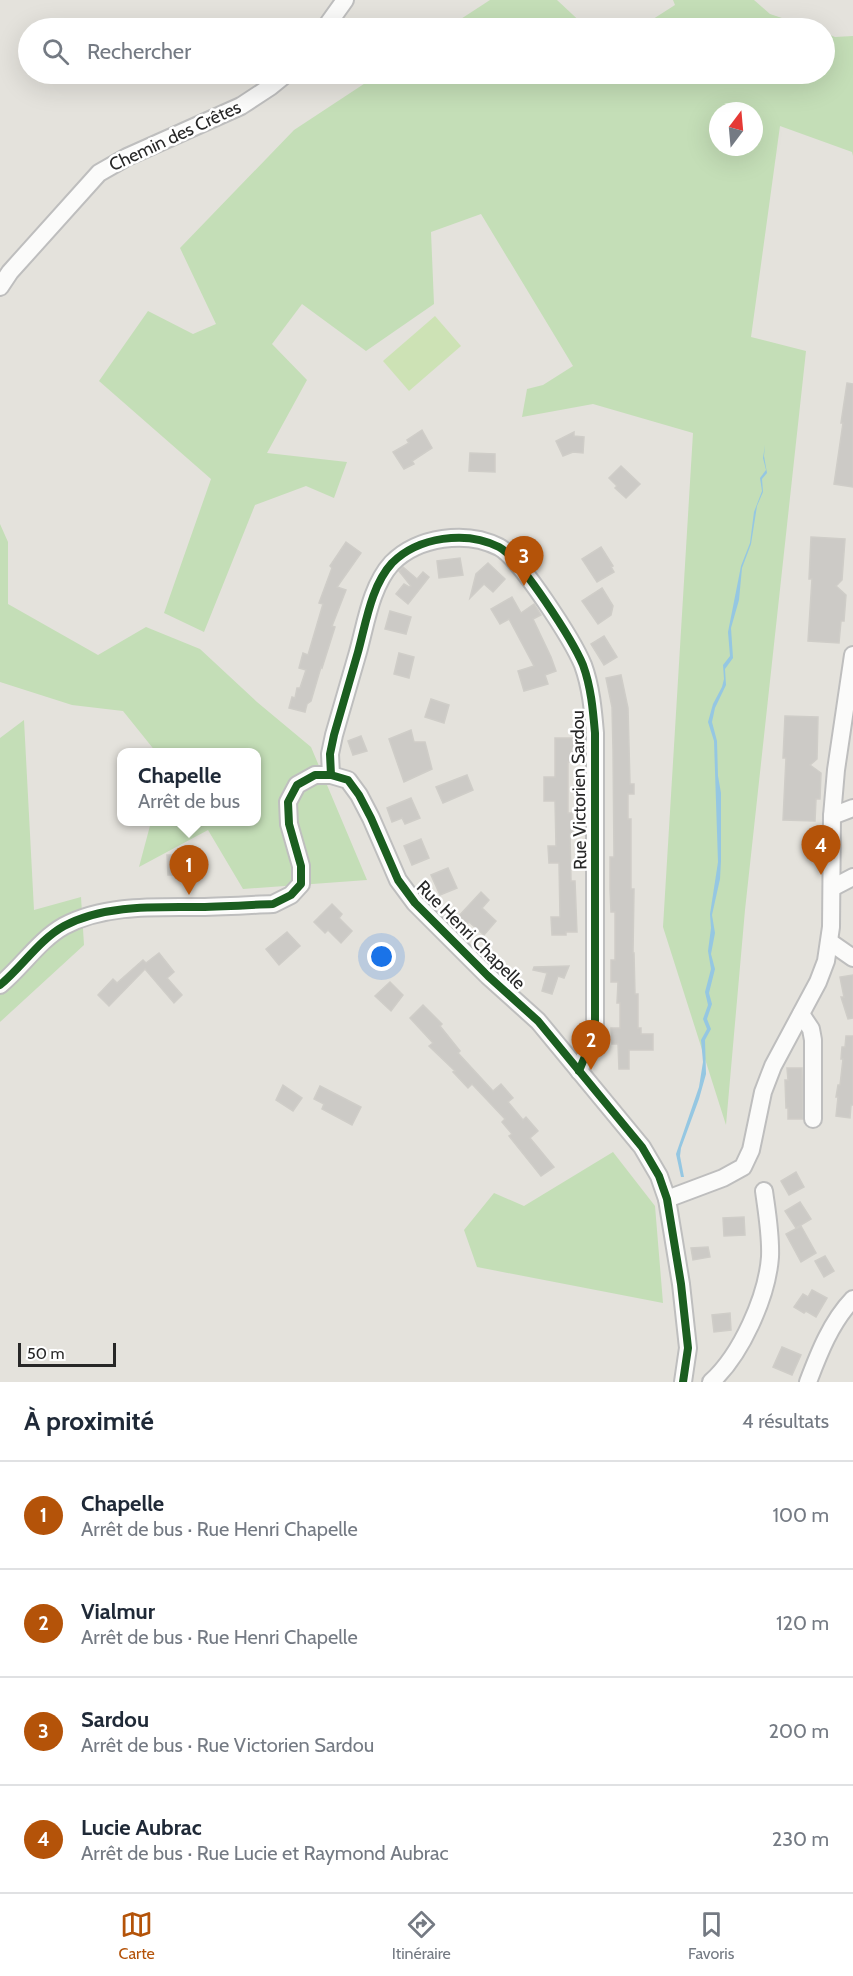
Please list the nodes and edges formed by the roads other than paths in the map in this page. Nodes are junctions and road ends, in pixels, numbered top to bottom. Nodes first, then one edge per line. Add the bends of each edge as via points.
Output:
1 (345, 0) edge
2 (332, 18) edge
3 (274, 84) edge
4 (0, 287) edge
5 (853, 655) edge
6 (852, 680) edge
7 (331, 775) junction
8 (853, 808) edge
9 (832, 816) junction
10 (853, 877) edge
11 (832, 888) junction
12 (830, 942) junction
13 (853, 958) edge
14 (0, 985) edge
15 (801, 1014) junction
16 (579, 1071) junction
17 (813, 1119) dead end
18 (764, 1191) dead end
19 (667, 1199) junction
20 (853, 1299) edge
21 (683, 1382) edge
22 (711, 1382) edge
23 (808, 1382) edge

1 - 2 street
3 - 4 street, Chemin des Crêtes via 241,106 99,172
5 - 6 street
6 - 9 street
7 - 14 street via 315,775 297,785 288,802 289,824 301,866 301,884 291,896 273,904 147,908 83,918 44,941
7 - 16 street, Rue Henri Chapelle via 348,780 359,795 398,880 415,903 538,1021
7 - 16 street, Rue Victorien Sardou via 334,735 371,606 385,573 409,552 443,539 483,541 500,548 530,580 570,642 582,664 593,707 595,1024
8 - 9 street
9 - 11 street
10 - 11 street
11 - 12 street
12 - 13 street
12 - 15 street via 826,961
15 - 17 street via 813,1040
15 - 19 street via 763,1092 751,1150 743,1167
16 - 19 street, Rue Henri Chapelle via 642,1147
18 - 22 street via 770,1242 765,1281 738,1349
19 - 21 street, Rue Henri Chapelle via 688,1348
20 - 23 street via 835,1323

